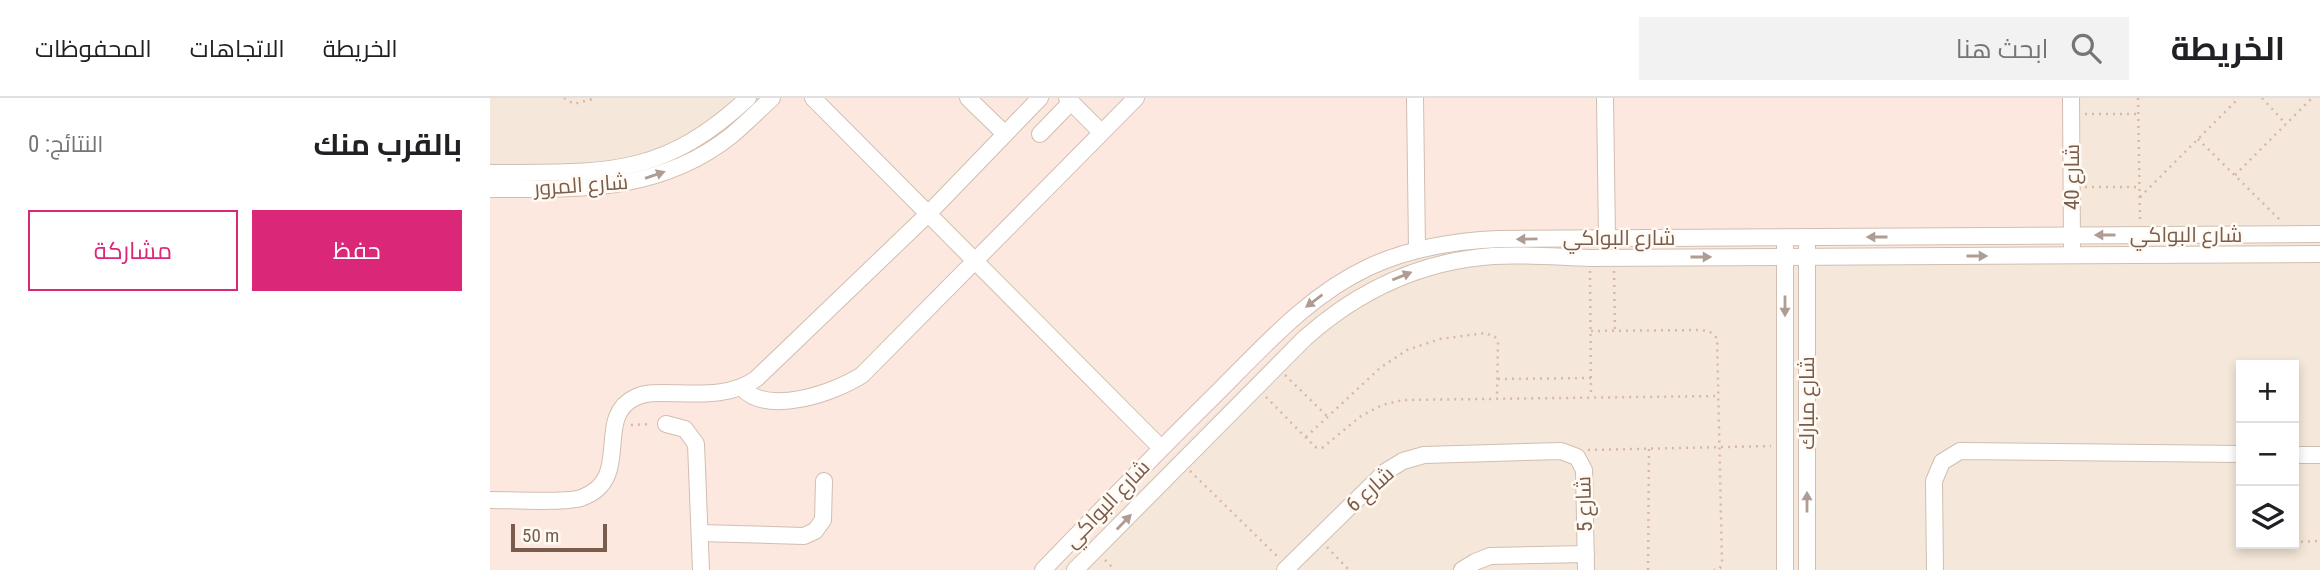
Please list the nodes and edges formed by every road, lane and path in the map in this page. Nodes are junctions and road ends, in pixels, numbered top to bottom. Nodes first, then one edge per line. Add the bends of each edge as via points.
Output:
1 (564, 98) edge
2 (596, 98) edge
3 (748, 98) edge
4 (772, 98) edge
5 (813, 98) edge
6 (968, 98) edge
7 (1040, 98) edge
8 (1136, 98) edge
9 (1415, 98) edge
10 (1605, 98) edge
11 (2138, 98) edge
12 (2239, 98) edge
13 (2262, 98) edge
14 (2312, 98) edge
15 (1069, 100) edge
16 (2071, 106) edge
17 (2138, 114) junction
18 (2286, 124) junction
19 (1101, 132) junction
20 (1005, 134) junction
21 (1040, 134) dead end
22 (2198, 139) junction
23 (490, 173) edge
24 (2235, 175) junction
25 (2072, 187) junction
26 (2140, 187) junction
27 (490, 189) edge
28 (2140, 197) junction
29 (928, 214) junction
30 (2295, 234) junction
31 (2320, 234) edge
32 (2071, 235) junction
33 (2140, 235) junction
34 (1607, 237) junction
35 (1785, 237) junction
36 (1806, 237) junction
37 (1417, 249) junction
38 (2320, 254) edge
39 (2072, 255) junction
40 (1785, 256) junction
41 (1807, 256) junction
42 (1614, 257) junction
43 (1590, 258) junction
44 (974, 262) junction
45 (1591, 331) junction
46 (1615, 331) junction
47 (1276, 367) junction
48 (1591, 378) junction
49 (1497, 379) junction
50 (1256, 387) junction
51 (742, 388) junction
52 (1720, 396) junction
53 (1591, 397) junction
54 (1497, 398) junction
55 (1328, 417) junction
56 (666, 424) joint
57 (613, 426) junction
58 (1306, 437) junction
59 (1785, 446) junction
60 (1721, 447) junction
61 (1161, 448) junction
62 (1649, 449) junction
63 (1586, 450) dead end
64 (1560, 451) joint
65 (2236, 454) edge
66 (2299, 455) edge
67 (2320, 455) edge
68 (1182, 463) junction
69 (824, 481) dead end
70 (490, 500) edge
71 (700, 533) junction
72 (1318, 537) junction
73 (2299, 541) edge
74 (2320, 541) edge
75 (1586, 562) edge
76 (1287, 569) edge
77 (701, 570) edge
78 (1043, 570) edge
79 (1075, 570) edge
80 (1349, 570) edge
81 (1462, 570) edge
82 (1648, 570) edge
83 (1714, 570) edge
84 (1785, 570) edge
85 (1807, 570) edge
86 (1935, 570) edge

1 - 2 path via 574,104
3 - 23 street, شارع المرور via 701,137 636,165 590,172
27 -> 4 street, شارع المرور via 591,188 656,175 717,145
5 - 29 street
6 - 20 street
7 - 20 street
8 - 19 street
9 - 37 street
10 - 34 street
11 - 17 path
12 - 22 path
13 - 18 path
14 - 18 path
15 - 19 street
15 - 21 street
16 - 17 path
16 - 25 street, شارع 40
17 - 26 path
18 - 24 path
19 - 44 street
20 - 29 street
22 - 24 path
22 - 28 path
24 - 30 path
25 - 26 path
25 - 32 street, شارع 40
26 - 28 path
28 - 33 path
29 - 44 street
29 - 51 street via 764,373
30 - 31 street, شارع البواكي
30 - 33 street, شارع البواكي
33 -> 32 street, شارع البواكي
32 -> 36 street, شارع البواكي
32 - 39 street, شارع 40
34 - 35 street, شارع البواكي
34 -> 37 street, شارع البواكي via 1465,241
35 - 36 street, شارع البواكي
35 - 40 street, شارع مبارك
36 - 41 street, شارع مبارك
37 -> 61 street, شارع البواكي via 1370,266 1313,300
38 - 39 street, شارع البواكي
41 -> 39 street, شارع البواكي
40 - 41 street, شارع البواكي
42 -> 40 street, شارع البواكي
40 -> 59 street, شارع مبارك
85 -> 41 street, شارع مبارك
42 - 43 street, شارع البواكي
42 - 46 path
43 - 45 path
47 -> 43 street, شارع البواكي via 1344,306 1407,273 1446,262 1497,256
44 - 51 street via 872,367 840,388 770,401 757,399
44 - 61 street
45 - 46 path
45 - 48 path
46 - 52 path via 1710,332 1719,342
47 - 50 street, شارع البواكي
47 - 55 path
48 - 49 path
48 - 53 path
49 - 54 path
49 - 55 path via 1498,342 1493,335 1429,342 1388,361
50 - 58 path
50 - 68 street, شارع البواكي
51 - 57 street via 644,394 624,406
52 - 53 path
52 - 60 path
53 - 54 path
54 - 58 path via 1393,402 1361,415 1326,447 1315,447
55 - 58 path
56 - 57 path
56 - 71 street via 685,429 696,444
57 - 70 street via 611,466 588,494 579,499
59 - 60 path
59 - 84 street, شارع مبارك
60 - 62 path
60 - 83 path via 1722,562
61 - 78 street, شارع البواكي
62 - 63 path
62 - 82 path
64 - 72 street, شارع 6 via 1413,458 1385,472
64 - 75 street, شارع 5 via 1577,457 1584,470
65 - 86 street via 1960,451 1942,462 1934,481
66 - 67 street
68 - 76 path
79 -> 68 street, شارع البواكي
69 - 71 street via 823,520 810,534
71 - 77 street
72 - 76 street, شارع 6
72 - 80 path
73 - 74 path
75 - 81 street via 1490,556

